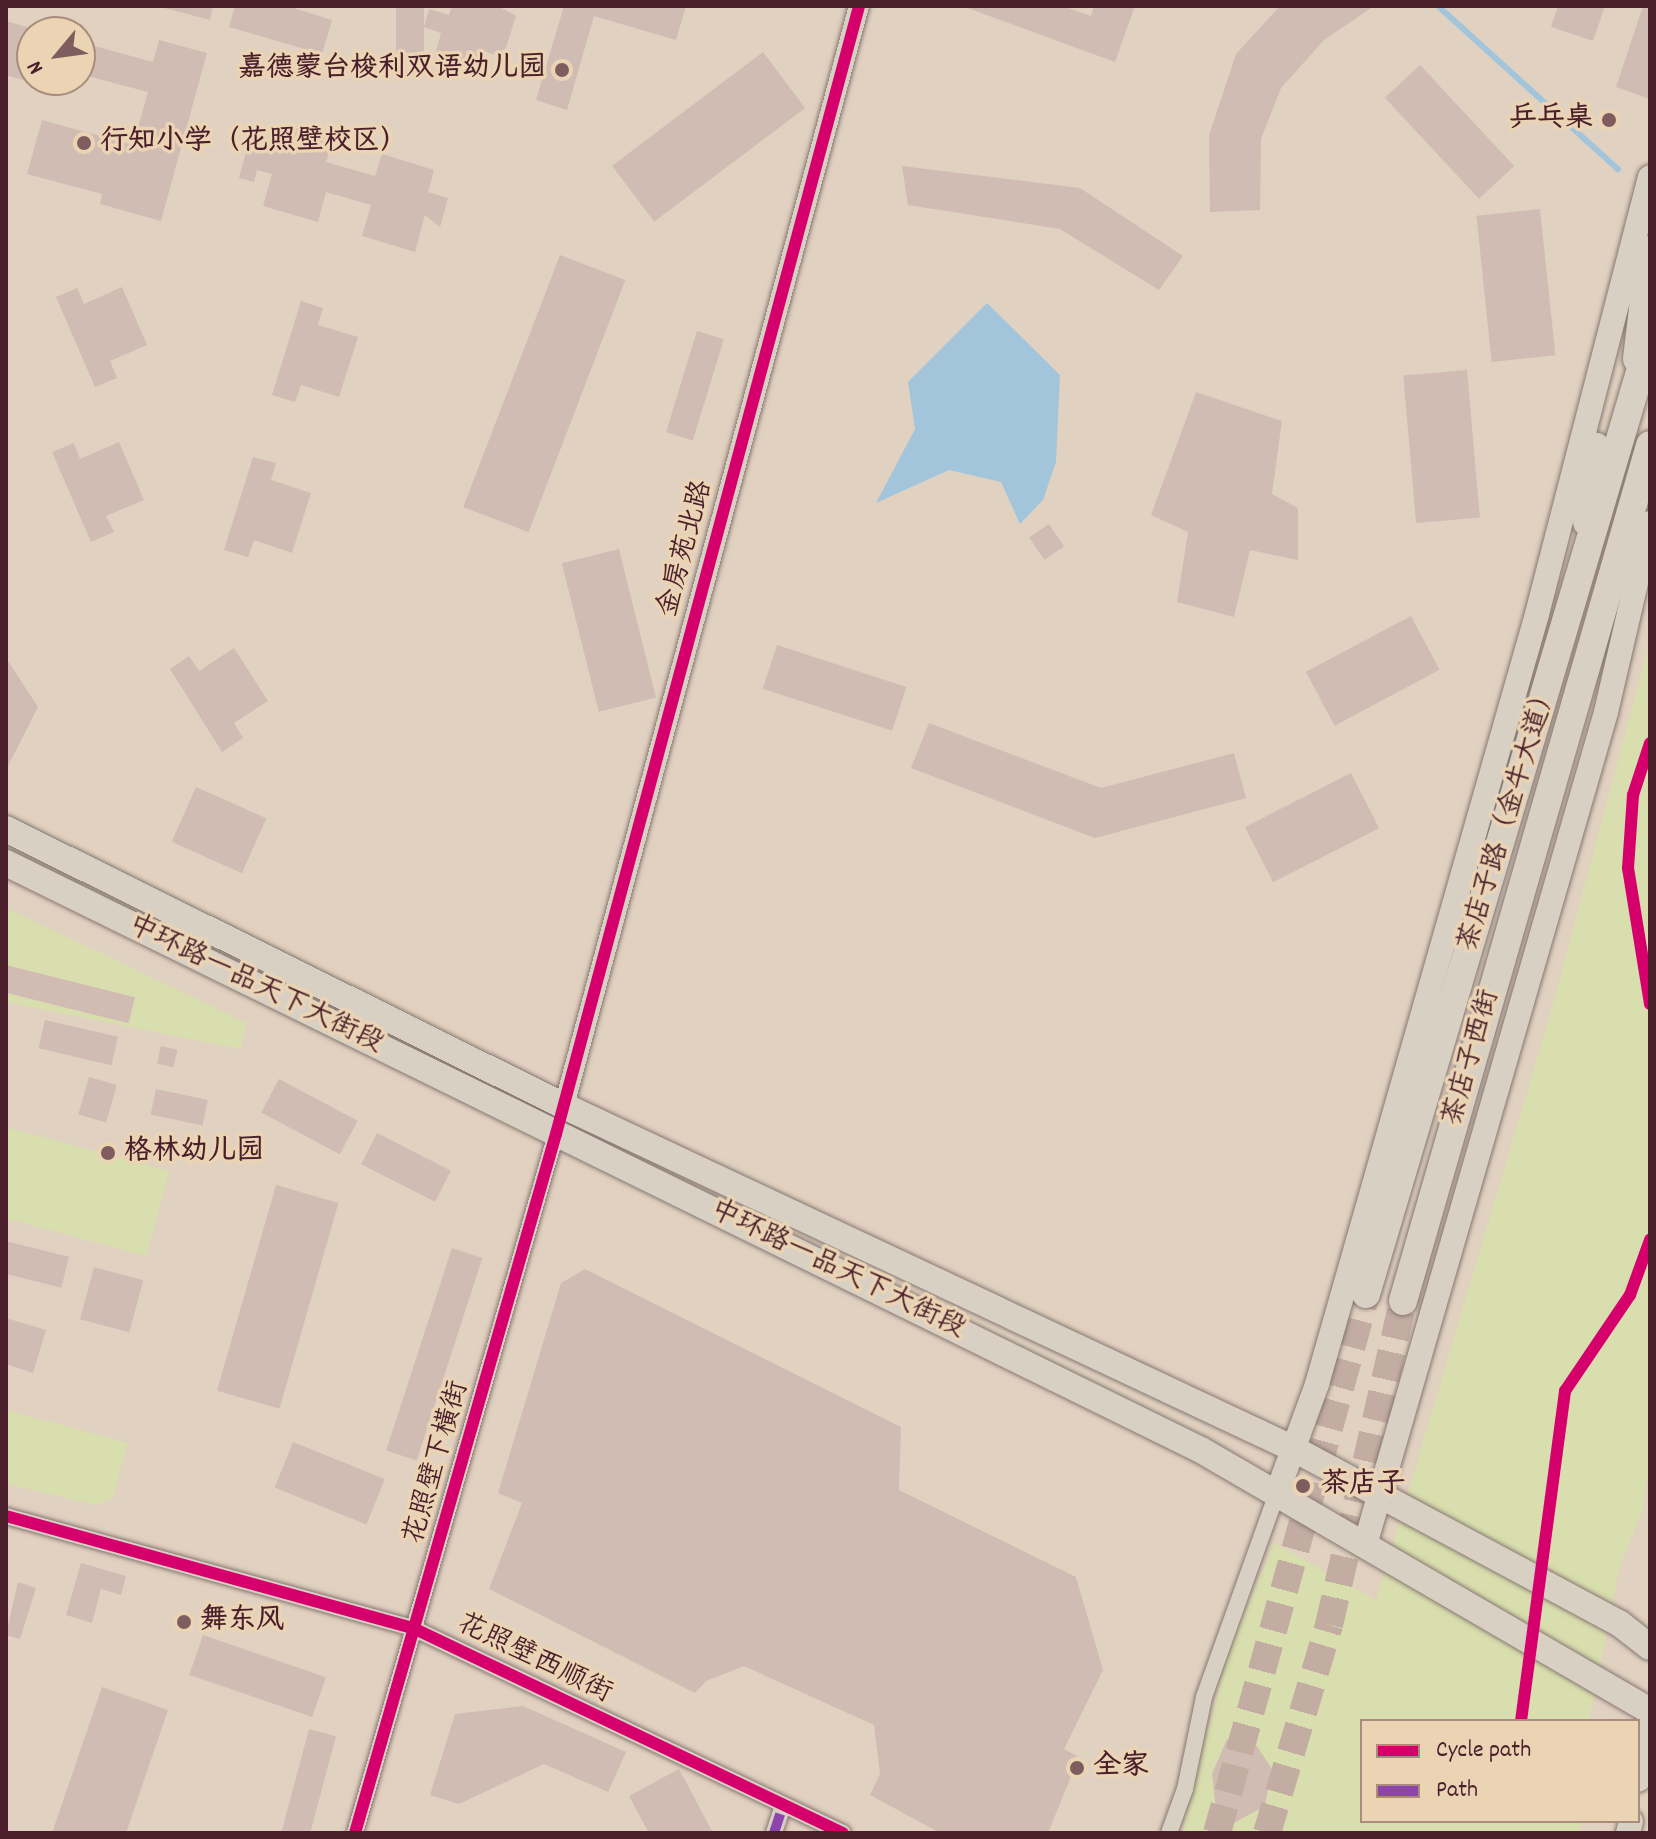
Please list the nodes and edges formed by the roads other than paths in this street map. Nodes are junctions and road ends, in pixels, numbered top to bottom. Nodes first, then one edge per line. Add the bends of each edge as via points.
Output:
1 (859, 6) edge
2 (1650, 177) edge
3 (1650, 250) edge
4 (1615, 328) junction
5 (1650, 338) edge
6 (1635, 392) junction
7 (1650, 445) edge
8 (1650, 523) edge
9 (1571, 612) junction
10 (6, 829) edge
11 (6, 863) edge
12 (564, 1106) junction
13 (556, 1134) junction
14 (1366, 1294) tunnel mouth
15 (1403, 1301) tunnel mouth
16 (1294, 1449) junction
17 (1277, 1493) junction
18 (1381, 1497) junction
19 (6, 1516) edge
20 (1365, 1545) junction
21 (415, 1629) junction
22 (1650, 1647) edge
23 (1650, 1712) edge
24 (1640, 1769) edge
25 (782, 1808) junction
26 (355, 1833) edge
27 (774, 1833) edge
28 (843, 1833) edge
29 (1169, 1833) edge

1 - 12 street, 金房苑北路
2 - 4 main road
3 - 6 highway
4 - 9 main road
4 - 16 main road via 1329,1343
5 - 6 highway, 茶店子路（金牛大道）
6 - 9 highway, 茶店子路（金牛大道）
7 - 15 highway, 茶店子西街
8 - 18 main road via 1606,712 1476,1145
9 - 14 highway, 茶店子路（金牛大道）
10 - 12 main road, 中环路一品天下大街段
11 - 13 main road, 中环路一品天下大街段
12 - 13 street, 花照壁下横街
12 - 16 main road, 中环路一品天下大街段
13 - 17 main road, 中环路一品天下大街段
13 - 21 street, 花照壁下横街
16 - 17 main road
16 - 18 main road, 中环路一品天下大街段
17 - 20 main road, 中环路一品天下大街段
17 - 29 street via 1204,1697
18 - 20 main road
18 - 22 main road, 中环路一品天下大街段 via 1619,1623
19 - 21 street, 花照壁西顺街
20 - 23 main road, 中环路一品天下大街段
21 - 25 street, 花照壁西顺街
21 - 26 street, 花照壁下横街
23 - 24 main road
25 - 27 street
25 - 28 street, 花照壁西顺街

